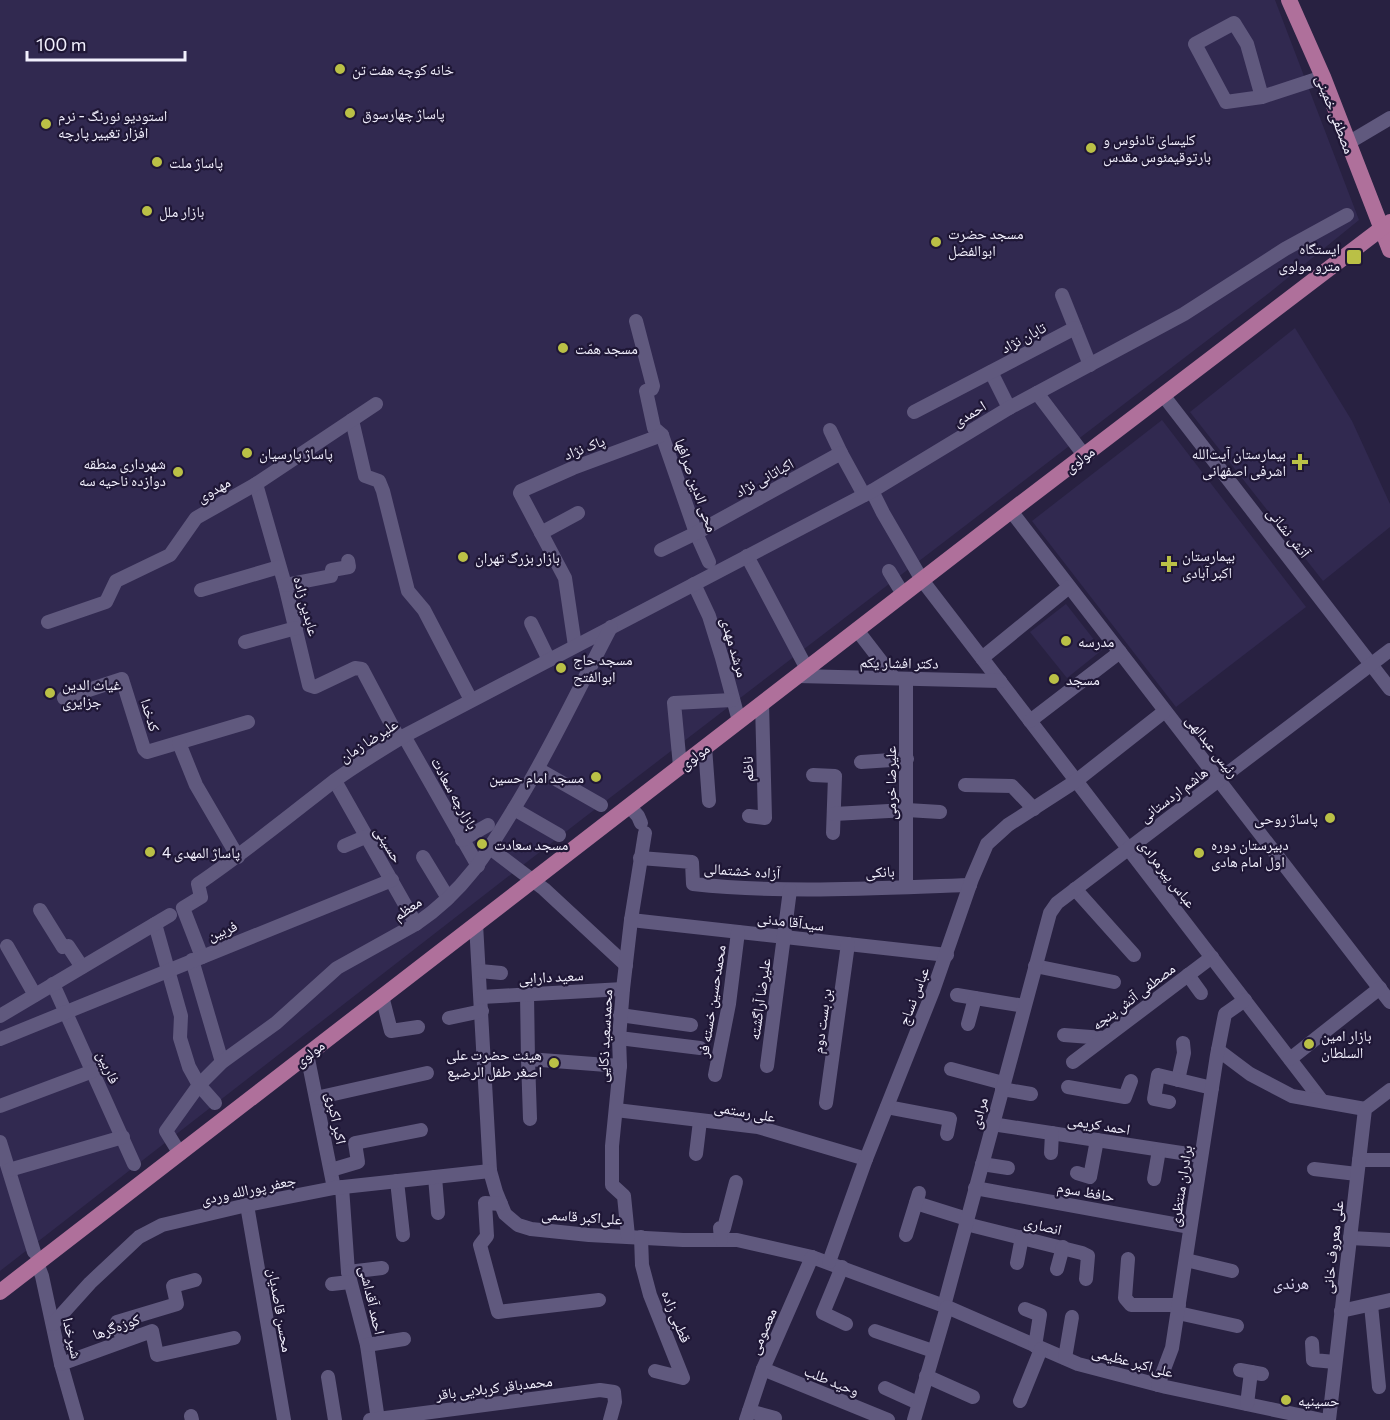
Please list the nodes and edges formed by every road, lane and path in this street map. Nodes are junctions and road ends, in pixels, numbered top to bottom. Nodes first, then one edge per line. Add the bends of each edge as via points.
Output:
1 (1289, 0) edge
2 (1323, 77) junction
3 (1262, 97) junction
4 (1390, 118) edge
5 (1348, 143) junction
6 (1347, 215) dead end
7 (1386, 225) edge
8 (1390, 250) edge
9 (1062, 296) dead end
10 (636, 321) dead end
11 (1075, 328) junction
12 (1090, 365) junction
13 (991, 372) junction
14 (1037, 393) junction
15 (1163, 395) junction
16 (376, 404) dead end
17 (1010, 408) junction
18 (915, 412) dead end
19 (352, 420) junction
20 (830, 430) dead end
21 (662, 435) junction
22 (841, 453) junction
23 (1084, 455) junction
24 (256, 484) junction
25 (868, 493) junction
26 (1011, 511) junction
27 (578, 513) dead end
28 (541, 532) junction
29 (696, 533) junction
30 (660, 550) dead end
31 (747, 556) junction
32 (709, 562) dead end
33 (279, 567) junction
34 (349, 569) dead end
35 (889, 572) dead end
36 (922, 579) junction
37 (694, 584) junction
38 (285, 585) junction
39 (1069, 587) junction
40 (201, 590) dead end
41 (903, 594) junction
42 (48, 622) dead end
43 (531, 623) dead end
44 (296, 627) junction
45 (607, 629) junction
46 (857, 630) junction
47 (245, 642) dead end
48 (574, 646) junction
49 (1390, 650) edge
50 (1119, 652) junction
51 (982, 658) junction
52 (549, 660) junction
53 (1370, 665) junction
54 (359, 668) joint
55 (802, 673) junction
56 (900, 678) junction
57 (1000, 681) junction
58 (1390, 689) edge
59 (64, 698) dead end
60 (732, 699) junction
61 (471, 700) junction
62 (762, 703) junction
63 (1165, 711) junction
64 (739, 720) junction
65 (1030, 721) junction
66 (248, 722) dead end
67 (401, 737) junction
68 (179, 742) junction
69 (705, 747) junction
70 (906, 759) junction
71 (861, 762) dead end
72 (680, 766) junction
73 (538, 769) junction
74 (813, 776) dead end
75 (1219, 780) junction
76 (335, 781) junction
77 (1076, 781) junction
78 (964, 785) dead end
79 (709, 801) dead end
80 (601, 805) dead end
81 (629, 806) junction
82 (1034, 808) junction
83 (514, 809) junction
84 (907, 810) junction
85 (940, 812) dead end
86 (834, 814) junction
87 (749, 816) dead end
88 (488, 825) dead end
89 (833, 833) dead end
90 (559, 835) dead end
91 (365, 837) junction
92 (462, 840) junction
93 (344, 846) dead end
94 (490, 848) junction
95 (1128, 849) junction
96 (238, 857) junction
97 (423, 858) dead end
98 (640, 858) junction
99 (478, 866) junction
100 (392, 880) junction
101 (533, 880) junction
102 (970, 885) junction
103 (906, 887) junction
104 (1075, 889) junction
105 (790, 890) junction
106 (448, 897) junction
107 (40, 910) dead end
108 (170, 915) dead end
109 (631, 920) junction
110 (155, 924) junction
111 (416, 924) junction
112 (476, 924) junction
113 (1045, 928) joint
114 (738, 932) junction
115 (784, 937) junction
116 (848, 944) junction
117 (7, 946) dead end
118 (1134, 955) dead end
119 (947, 956) junction
120 (1212, 957) junction
121 (196, 958) junction
122 (626, 965) junction
123 (1035, 966) junction
124 (82, 967) junction
125 (168, 970) junction
126 (480, 971) junction
127 (501, 973) dead end
128 (1188, 975) junction
129 (1114, 982) dead end
130 (54, 984) junction
131 (1380, 988) junction
132 (622, 989) junction
133 (1201, 993) dead end
134 (527, 994) junction
135 (35, 995) junction
136 (957, 995) dead end
137 (382, 996) junction
138 (481, 997) junction
139 (975, 998) junction
140 (1245, 1000) junction
141 (1390, 1002) edge
142 (1024, 1005) junction
143 (482, 1011) junction
144 (66, 1012) junction
145 (620, 1015) junction
146 (0, 1016) edge
147 (449, 1018) dead end
148 (968, 1024) dead end
149 (691, 1025) dead end
150 (418, 1027) dead end
151 (1064, 1035) dead end
152 (619, 1038) junction
153 (1104, 1038) junction
154 (0, 1039) edge
155 (1183, 1043) dead end
156 (700, 1048) dead end
157 (1218, 1050) junction
158 (307, 1054) junction
159 (528, 1059) junction
160 (1290, 1059) junction
161 (222, 1062) junction
162 (1073, 1062) dead end
163 (620, 1066) junction
164 (767, 1066) dead end
165 (951, 1069) dead end
166 (93, 1071) junction
167 (427, 1073) dead end
168 (716, 1075) dead end
169 (1178, 1080) junction
170 (1131, 1081) dead end
171 (199, 1085) junction
172 (1003, 1086) junction
173 (1068, 1087) dead end
174 (1212, 1088) junction
175 (1390, 1090) edge
176 (1031, 1094) dead end
177 (316, 1098) junction
178 (1323, 1101) junction
179 (1169, 1102) dead end
180 (215, 1103) dead end
181 (826, 1103) dead end
182 (0, 1106) edge
183 (887, 1107) junction
184 (1365, 1109) junction
185 (615, 1110) junction
186 (530, 1119) dead end
187 (700, 1120) junction
188 (992, 1124) junction
189 (421, 1130) dead end
190 (1052, 1133) junction
191 (947, 1134) dead end
192 (123, 1137) junction
193 (1097, 1140) junction
194 (0, 1142) edge
195 (1159, 1150) junction
196 (1051, 1153) dead end
197 (180, 1154) junction
198 (696, 1154) dead end
199 (1201, 1156) junction
200 (866, 1159) junction
201 (1390, 1160) edge
202 (134, 1164) dead end
203 (982, 1164) junction
204 (1358, 1167) junction
205 (1008, 1168) dead end
206 (1314, 1169) dead end
207 (9, 1170) junction
208 (331, 1170) junction
209 (490, 1171) junction
210 (1077, 1173) dead end
211 (435, 1177) junction
212 (1154, 1179) dead end
213 (397, 1181) junction
214 (736, 1182) dead end
215 (338, 1187) junction
216 (975, 1188) junction
217 (501, 1203) junction
218 (247, 1205) junction
219 (438, 1214) dead end
220 (967, 1221) junction
221 (1190, 1227) junction
222 (403, 1235) dead end
223 (906, 1235) dead end
224 (634, 1237) junction
225 (1022, 1237) junction
226 (1350, 1238) junction
227 (721, 1240) junction
228 (1390, 1240) edge
229 (1063, 1247) junction
230 (812, 1257) junction
231 (36, 1258) junction
232 (1128, 1259) dead end
233 (1186, 1260) junction
234 (829, 1262) junction
235 (1017, 1263) dead end
236 (382, 1268) dead end
237 (842, 1268) junction
238 (1057, 1269) dead end
239 (1232, 1271) dead end
240 (349, 1277) junction
241 (1086, 1279) dead end
242 (195, 1280) dead end
243 (332, 1284) dead end
244 (0, 1292) edge
245 (599, 1300) dead end
246 (1390, 1300) edge
247 (1371, 1305) junction
248 (946, 1306) junction
249 (1025, 1309) dead end
250 (1178, 1309) junction
251 (1341, 1311) junction
252 (1072, 1317) dead end
253 (53, 1324) junction
254 (846, 1324) dead end
255 (1237, 1326) dead end
256 (875, 1331) dead end
257 (234, 1338) dead end
258 (404, 1339) dead end
259 (123, 1341) junction
260 (1312, 1343) dead end
261 (367, 1345) junction
262 (1038, 1347) junction
263 (933, 1352) junction
264 (1065, 1358) junction
265 (1335, 1362) junction
266 (61, 1364) junction
267 (763, 1370) junction
268 (655, 1371) dead end
269 (1251, 1372) dead end
270 (926, 1376) junction
271 (328, 1377) dead end
272 (1158, 1385) junction
273 (1379, 1387) dead end
274 (885, 1388) dead end
275 (973, 1397) dead end
276 (1020, 1401) dead end
277 (918, 1403) junction
278 (1247, 1404) junction
279 (748, 1415) edge
280 (775, 1418) dead end
281 (77, 1420) edge
282 (284, 1420) edge
283 (335, 1420) edge
284 (375, 1420) edge
285 (610, 1420) edge
286 (888, 1420) edge
287 (914, 1420) edge
288 (1322, 1420) edge
289 (1329, 1420) edge

1 - 2 main road, مصطفی خمینی
2 - 3 street
2 - 5 main road, مصطفی خمینی
3 - 3 street via 1226,102 1195,44 1234,23 1246,44
4 - 5 street
5 - 7 main road, مصطفی خمینی
6 - 12 street, احمدی via 1285,249 1184,314
7 - 8 main road, مصطفی خمینی
7 - 15 main road, مولوی
9 - 11 street
10 - 21 street, محی الدین صرافها via 653,387 646,392 654,428
11 - 12 street
11 - 13 street, تابان نژاد
12 - 14 street, احمدی
13 - 17 street, تابان نژاد
13 - 18 street
14 - 17 street, احمدی
14 - 23 street
15 - 23 main road, مولوی
15 - 53 street, آتش نشانی
16 - 19 street, مهدوی
17 - 25 street, احمدی
19 - 24 street, مهدوی
19 - 61 street via 365,476 379,481 383,491 408,591 424,610
20 - 22 street
21 - 28 street, پاک نژاد via 521,491
21 - 29 street, محی الدین صرافها
22 - 25 street
22 - 29 street, اکباتانی نژاد
23 - 26 main road, مولوی
24 - 33 street, عابدین زاده
24 - 42 street, مهدوی via 196,518 170,555 116,581 106,602
25 - 31 street, احمدی via 827,520
25 - 36 street, عباس پیرمرادی
26 - 36 main road, مولوی
26 - 39 street, رئیس عبدالهی
27 - 28 street
28 - 48 street via 565,578
29 - 30 street, اکباتانی نژاد
29 - 32 street, محی الدین صرافها
31 - 37 street, احمدی
31 - 55 street
33 - 38 street, عابدین زاده
33 - 40 street
34 - 38 street via 332,570 331,576
35 - 41 street
36 - 41 main road, مولوی
36 - 51 street, عباس پیرمرادی
37 - 45 street, احمدی
37 - 60 street, مرشد مهدی via 712,626
38 - 44 street, عابدین زاده
39 - 50 street, رئیس عبدالهی
39 - 51 street
41 - 46 main road, مولوی
43 - 52 street
44 - 47 street
44 - 54 street, عابدین زاده via 312,687
45 - 48 street, علیرضا زمان
45 - 73 street, معظم
46 - 55 main road, مولوی
46 - 56 street
48 - 52 street, علیرضا زمان
49 - 53 street, هاشم اردستانی
50 - 63 street, رئیس عبدالهی
50 - 65 street
51 - 57 street, عباس پیرمرادی
52 - 61 street, علیرضا زمان
53 - 58 street, آتش نشانی
53 - 75 street, هاشم اردستانی
54 - 67 street, بازارچه سعادت
55 - 56 street, دکتر افشار یکم
55 - 62 main road, مولوی
56 - 57 street, دکتر افشار یکم
56 - 70 street, علیرضا خرمی
57 - 65 street, عباس پیرمرادی
59 - 68 street, کدخدا via 122,679 146,751
60 - 64 street, مرشد مهدی
60 - 72 street via 674,703
61 - 67 street, علیرضا زمان
62 - 64 main road, مولوی
62 - 87 street, ناظم via 757,780 765,818
63 - 75 street, رئیس عبدالهی
63 - 77 street, عباس نساج
64 - 69 main road, مولوی
65 - 77 street, عباس پیرمرادی
66 - 68 street, کدخدا
67 - 76 street, علیرضا زمان
67 - 92 street, بازارچه سعادت
68 - 96 street via 196,785
69 - 72 main road, مولوی
69 - 79 street
70 - 71 street
70 - 84 street, علیرضا خرمی
72 - 81 main road, مولوی
73 - 80 street
73 - 83 street, معظم
74 - 86 street via 835,776
75 - 95 street, هاشم اردستانی
75 - 131 street, رئیس عبدالهی
76 - 91 street, حسینی
76 - 96 street, علیرضا زمان
77 - 82 street, عباس نساج
77 - 95 street, عباس پیرمرادی
78 - 82 street via 1012,786
81 - 98 street, محمدسعید ذکایی via 643,828
81 - 101 main road, مولوی
82 - 102 street, عباس نساج via 987,844
83 - 90 street
83 - 94 street, معظم
84 - 85 street
84 - 86 street
84 - 103 street, علیرضا خرمی
86 - 89 street
88 - 92 street
91 - 93 street
91 - 100 street, حسینی
92 - 99 street, بازارچه سعادت
94 - 99 street, معظم
94 - 101 street
95 - 104 street, هاشم اردستانی
95 - 120 street, عباس پیرمرادی
96 - 121 street, علیرضا زمان via 198,884 201,897 183,908
97 - 106 street
98 - 105 street, آزاده خشتمالی via 692,862 693,884
98 - 109 street, محمدسعید ذکایی
99 - 106 street, معظم
100 - 111 street, حسینی
100 - 121 street, فربین
101 - 112 main road, مولوی
101 - 122 street
102 - 103 street, بانکی
102 - 119 street, عباس نساج
103 - 105 street, بانکی
104 - 113 street, هاشم اردستانی via 1050,913
104 - 118 street
105 - 115 street, علیرضا آراگشته
106 - 111 street, معظم
107 - 124 street via 63,947 68,946
108 - 110 street
109 - 114 street, سیدآقا مدنی
109 - 122 street, محمدسعید ذکایی
110 - 124 street
110 - 125 street
111 - 161 street, معظم via 337,968 276,1023
112 - 126 street, علی‌اکبر قاسمی
112 - 137 main road, مولوی
113 - 123 street, مرادی
114 - 115 street, سیدآقا مدنی
114 - 168 street, محمدحسین خسته فر
115 - 116 street, سیدآقا مدنی
115 - 164 street, علیرضا آراگشته
116 - 119 street, سیدآقا مدنی
116 - 181 street, بن بست دوم
117 - 135 street
119 - 183 street, عباس نساج
120 - 128 street, مصطفی آتش پنجه
120 - 140 street, عباس پیرمرادی
121 - 125 street, فربین
121 - 161 street
122 - 132 street, محمدسعید ذکایی
123 - 129 street
123 - 142 street, مرادی
124 - 130 street
125 - 144 street, فربین
125 - 171 street via 181,1016 180,1038
126 - 127 street
126 - 138 street, علی‌اکبر قاسمی
128 - 133 street
128 - 153 street, مصطفی آتش پنجه
130 - 135 street
130 - 144 street, فاربین
131 - 141 street, رئیس عبدالهی
131 - 160 street
132 - 134 street, سعید دارابی
132 - 145 street, محمدسعید ذکایی
134 - 138 street, سعید دارابی
134 - 159 street
135 - 146 street
136 - 139 street
137 - 150 street via 391,1031
137 - 158 main road, مولوی
138 - 143 street, علی‌اکبر قاسمی
139 - 142 street
139 - 148 street
140 - 157 street, برادران منتظری via 1225,1014
140 - 160 street, عباس پیرمرادی
142 - 172 street, مرادی
143 - 147 street
143 - 209 street, علی‌اکبر قاسمی
144 - 154 street, فربین
144 - 166 street, فاربین
145 - 149 street
145 - 152 street, محمدسعید ذکایی
151 - 153 street
152 - 156 street
152 - 163 street, محمدسعید ذکایی
153 - 162 street, مصطفی آتش پنجه
155 - 169 street
157 - 174 street, برادران منتظری
157 - 178 street via 1250,1074 1292,1096
158 - 177 street, اکبر اکبری
158 - 197 main road, مولوی
159 - 163 street
159 - 186 street
160 - 178 street, عباس پیرمرادی
161 - 171 street, معظم
163 - 185 street, محمدسعید ذکایی
165 - 172 street
166 - 182 street
166 - 192 street, فاربین
167 - 177 street
169 - 174 street
169 - 179 street via 1158,1074 1154,1099
170 - 173 street via 1125,1097
171 - 180 street
171 - 197 street, معظم via 166,1131
172 - 176 street
172 - 188 street, مرادی
174 - 199 street, برادران منتظری
175 - 184 street
177 - 208 street, اکبر اکبری
178 - 184 street
183 - 191 street via 950,1119
183 - 200 street, عباس نساج
184 - 204 street, علی معروف خانی
185 - 187 street, علی رستمی via 659,1123
185 - 224 street, محمدسعید ذکایی via 612,1185 624,1196
187 - 198 street
187 - 200 street, علی رستمی via 758,1127
188 - 190 street, احمد کریمی
188 - 203 street, مرادی
189 - 208 street via 355,1143 358,1162
190 - 193 street, احمد کریمی
190 - 196 street
192 - 202 street, فاربین
192 - 207 street
193 - 195 street, احمد کریمی
193 - 210 street via 1090,1177
194 - 207 street, شیرخدا
195 - 199 street, احمد کریمی
195 - 212 street
197 - 231 main road, مولوی
199 - 221 street, برادران منتظری
200 - 234 street, عباس نساج
201 - 204 street
203 - 205 street
203 - 216 street, مرادی
204 - 206 street
204 - 226 street, علی معروف خانی
207 - 231 street, شیرخدا
208 - 215 street, اکبر اکبری
209 - 211 street, جعفر پورالله وردی
209 - 217 street, علی‌اکبر قاسمی
211 - 213 street, جعفر پورالله وردی
211 - 219 street
213 - 215 street, جعفر پورالله وردی
213 - 222 street
214 - 227 street via 724,1227 720,1228
215 - 218 street, جعفر پورالله وردی
215 - 240 street, احمد آقداشی
216 - 220 street, مرادی
216 - 221 street, حافظ سوم
217 - 224 street, علی‌اکبر قاسمی via 505,1214 518,1225 531,1229
217 - 245 street via 485,1203 487,1236 475,1245 498,1312
218 - 253 street, جعفر پورالله وردی via 162,1225 139,1237
218 - 282 street, محسن قاصدیان
220 - 223 street, انصاری via 918,1198
220 - 225 street, انصاری
220 - 248 street, مرادی
221 - 233 street, برادران منتظری
224 - 227 street, علی‌اکبر قاسمی
224 - 268 street, قطبی زاده via 650,1295 687,1378
225 - 229 street, انصاری
225 - 235 street
226 - 228 street
226 - 251 street, علی معروف خانی
227 - 230 street, علی‌اکبر قاسمی
229 - 238 street
229 - 241 street, انصاری via 1088,1256
230 - 234 street, علی‌اکبر قاسمی
230 - 267 street, معصومی
231 - 244 main road, مولوی
231 - 253 street, شیرخدا
232 - 250 street via 1125,1298 1131,1305
233 - 239 street
233 - 250 street, برادران منتظری
234 - 237 street, علی‌اکبر قاسمی
236 - 240 street
237 - 248 street, علی‌اکبر قاسمی
237 - 254 street via 823,1313
240 - 243 street
240 - 261 street, احمد آقداشی
242 - 259 street via 173,1286 177,1304 117,1322
246 - 247 street
247 - 251 street
247 - 273 street
248 - 262 street, علی‌اکبر عظیمی
248 - 263 street, مرادی
249 - 262 street via 1040,1315
250 - 255 street
250 - 272 street, برادران منتظری via 1172,1348
251 - 265 street, علی معروف خانی
252 - 264 street
253 - 266 street, شیرخدا
256 - 263 street
257 - 259 street, کوزه‌گرها via 157,1355 152,1331
258 - 261 street
259 - 266 street, کوزه‌گرها
260 - 265 street via 1313,1360
261 - 284 street, احمد آقداشی
262 - 264 street, علی‌اکبر عظیمی
262 - 276 street
263 - 270 street, مرادی
264 - 272 street, علی‌اکبر عظیمی
265 - 289 street, علی معروف خانی
266 - 281 street, شیرخدا
267 - 279 street, معصومی
267 - 286 street, وحید طلب
269 - 278 street
270 - 275 street
270 - 277 street, مرادی
271 - 283 street
272 - 278 street, علی‌اکبر عظیمی
274 - 277 street
277 - 287 street, مرادی
278 - 288 street, علی‌اکبر عظیمی
279 - 280 street
284 - 285 street, محمدباقر کربلایی باقر via 600,1390 614,1392

